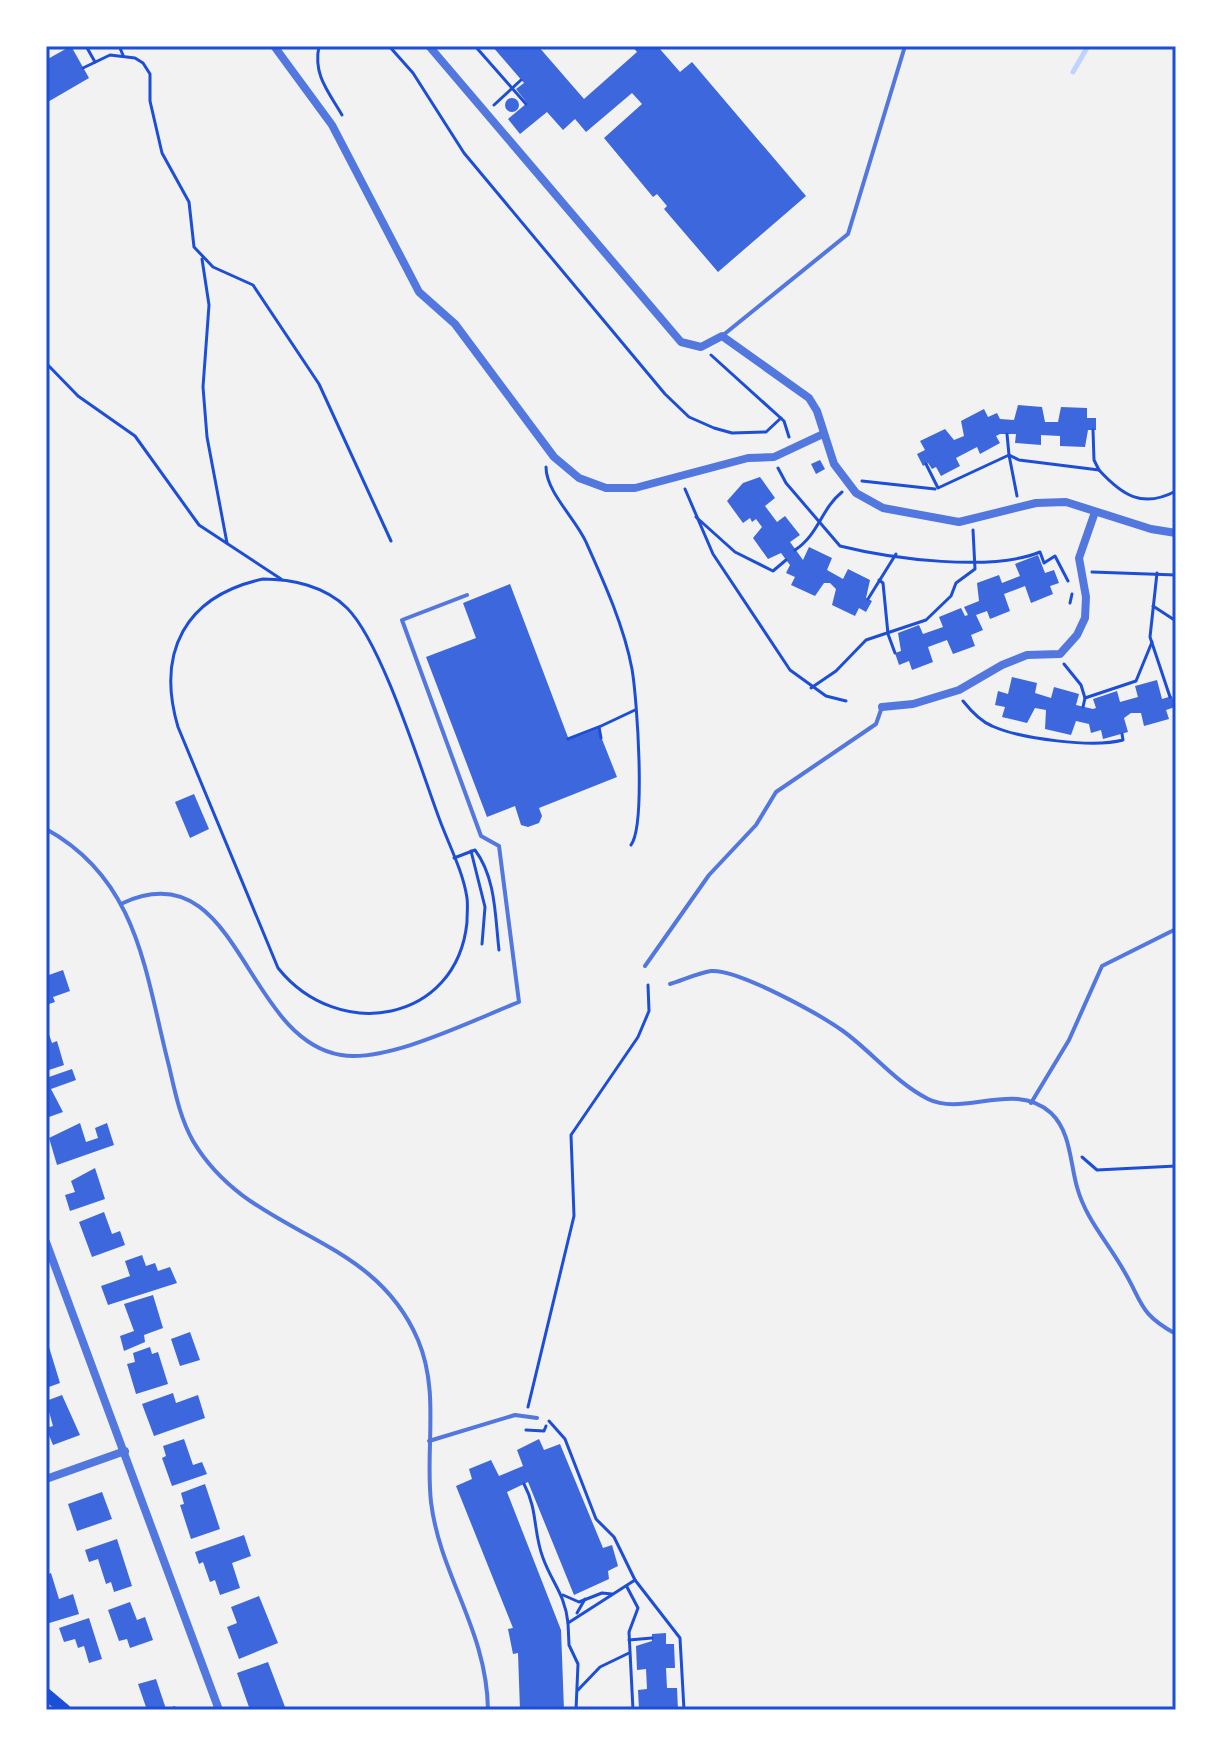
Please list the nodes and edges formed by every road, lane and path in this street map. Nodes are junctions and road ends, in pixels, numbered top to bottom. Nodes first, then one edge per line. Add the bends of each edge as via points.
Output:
1 (86, 46) edge
2 (119, 46) edge
3 (274, 46) edge
4 (319, 46) edge
5 (389, 46) edge
6 (429, 46) edge
7 (475, 46) edge
8 (905, 46) edge
9 (123, 55) junction
10 (95, 62) junction
11 (83, 68) dead end
12 (521, 80) dead end
13 (513, 88) junction
14 (526, 104) dead end
15 (485, 113) junction
16 (332, 125) junction
17 (202, 259) junction
18 (722, 336) junction
19 (702, 347) junction
20 (46, 363) edge
21 (781, 418) junction
22 (1093, 430) dead end
23 (823, 434) junction
24 (1007, 434) dead end
25 (790, 449) junction
26 (1009, 455) junction
27 (554, 457) junction
28 (774, 457) junction
29 (926, 464) dead end
30 (1099, 470) junction
31 (679, 475) junction
32 (1014, 481) dead end
33 (850, 486) junction
34 (935, 489) dead end
35 (1176, 491) edge
36 (833, 499) dead end
37 (1095, 512) junction
38 (696, 517) junction
39 (973, 521) junction
40 (819, 524) junction
41 (1176, 533) edge
42 (391, 541) dead end
43 (227, 544) junction
44 (795, 550) dead end
45 (896, 554) junction
46 (786, 560) dead end
47 (975, 562) junction
48 (1079, 573) junction
49 (1157, 573) junction
50 (1176, 575) edge
51 (281, 579) junction
52 (879, 580) junction
53 (1074, 586) dead end
54 (467, 595) dead end
55 (868, 599) dead end
56 (1153, 606) junction
57 (1176, 621) edge
58 (888, 634) junction
59 (1152, 642) junction
60 (895, 653) dead end
61 (1060, 654) junction
62 (811, 688) junction
63 (959, 690) junction
64 (1170, 697) dead end
65 (1085, 698) junction
66 (846, 701) dead end
67 (882, 707) joint
68 (1083, 707) dead end
69 (635, 710) junction
70 (599, 727) junction
71 (1122, 734) dead end
72 (601, 738) dead end
73 (568, 739) dead end
74 (46, 829) edge
75 (631, 845) dead end
76 (471, 851) junction
77 (454, 858) junction
78 (123, 903) junction
79 (1176, 929) edge
80 (482, 944) dead end
81 (499, 950) dead end
82 (645, 966) dead end
83 (670, 984) dead end
84 (648, 985) dead end
85 (1031, 1103) junction
86 (1070, 1148) junction
87 (1176, 1166) edge
88 (46, 1242) edge
89 (1176, 1334) edge
90 (528, 1407) dead end
91 (537, 1418) dead end
92 (526, 1430) dead end
93 (429, 1441) junction
94 (125, 1451) junction
95 (46, 1479) edge
96 (524, 1484) dead end
97 (635, 1580) junction
98 (626, 1586) junction
99 (612, 1594) junction
100 (563, 1595) junction
101 (585, 1599) junction
102 (574, 1618) junction
103 (568, 1623) junction
104 (652, 1638) dead end
105 (629, 1640) junction
106 (630, 1653) junction
107 (578, 1690) junction
108 (46, 1694) edge
109 (65, 1710) edge
110 (219, 1710) edge
111 (488, 1710) edge
112 (576, 1710) edge
113 (633, 1710) edge
114 (684, 1710) edge

1 - 10 path
2 - 9 path
3 - 16 street
4 - 16 path via 316,62 322,84 343,116
5 - 21 path via 533,239 689,417 732,433 766,432
6 - 15 street
7 - 13 path
8 - 18 lane via 848,234
9 - 10 path
9 - 17 path via 143,63 150,74 150,101 162,153 189,202 194,247
10 - 11 path
12 - 13 path
13 - 14 path
13 - 15 path
15 - 19 street via 681,342
16 - 27 street via 419,292 455,324
17 - 42 path via 241,277 258,292 319,384
17 - 43 path via 209,305 203,387 207,437
18 - 19 street
18 - 23 street via 809,398
19 - 21 path
20 - 43 path via 78,396 128,428 199,525
21 - 25 path
22 - 30 path
23 - 25 street
23 - 33 street via 834,464
24 - 26 path
25 - 28 street
26 - 29 path via 938,488
26 - 30 path via 1031,463
26 - 32 path
27 - 31 street via 579,478 606,488 635,488
27 - 69 path via 546,475 586,540 610,603 632,669
28 - 31 street
28 - 40 path via 786,483
30 - 35 path via 1112,486 1135,498
31 - 38 path
33 - 34 path via 858,480
33 - 39 street via 883,508 944,522
36 - 40 path
37 - 39 street via 1051,502
37 - 41 street
37 - 48 street
38 - 46 path via 752,562 773,571
38 - 62 path via 732,584 790,670
39 - 47 path
40 - 44 path
40 - 45 path via 840,546
43 - 51 path
45 - 47 path
45 - 52 path
47 - 53 path via 1023,559 1040,552 1044,563 1055,556
47 - 58 path via 975,569 956,583 951,596 926,620
48 - 49 path
48 - 61 street via 1085,618
49 - 50 path
49 - 56 path
51 - 77 path via 325,592 361,625
51 - 77 path via 245,583 197,611 172,657 169,687 178,727 278,968 300,993 341,1013 400,1010 426,994 446,975 464,937 467,897
52 - 55 path
52 - 58 path via 885,591
54 - 78 lane via 402,620 481,836 499,846 519,1002 377,1055 338,1055 311,1043 281,1017 198,903 168,893
56 - 57 path
56 - 59 path
58 - 60 path
58 - 62 path via 866,640
59 - 64 path
59 - 65 path via 1136,681
61 - 63 street via 1027,655
61 - 65 path
62 - 66 path
63 - 67 street
63 - 71 path via 975,715 1001,729 1087,745 1123,740
65 - 68 path
67 - 82 lane via 876,724 776,792
69 - 70 path
69 - 75 path via 641,808
70 - 72 path
70 - 73 path
74 - 78 lane via 83,855
76 - 77 path
76 - 80 path via 485,907
76 - 81 path via 478,854 491,881
78 - 93 lane via 179,1109 193,1140 210,1167 243,1199 347,1255 399,1306 426,1365 431,1389
79 - 85 lane via 1102,966 1069,1040
83 - 85 lane via 712,971 752,981 843,1031 929,1100 1016,1098
84 - 90 path via 649,1011 638,1037 571,1135 574,1216
85 - 86 lane via 1052,1114
86 - 87 path via 1097,1170
86 - 89 lane via 1085,1212 1125,1272 1137,1301 1156,1323
88 - 94 street
91 - 93 lane via 515,1415
92 - 97 path via 544,1431 547,1420 565,1439 596,1519 614,1537
93 - 111 lane via 435,1522 484,1660
94 - 95 street
94 - 110 street
96 - 100 path via 534,1502 543,1559
97 - 98 path
97 - 114 path via 680,1638
98 - 99 path
98 - 105 path via 638,1603
99 - 101 path
99 - 102 path
100 - 101 path via 572,1601
100 - 103 path
101 - 102 path
102 - 103 path
103 - 107 path
104 - 105 path
105 - 106 path
106 - 107 path via 600,1667
106 - 113 path
107 - 112 path
108 - 109 main road

